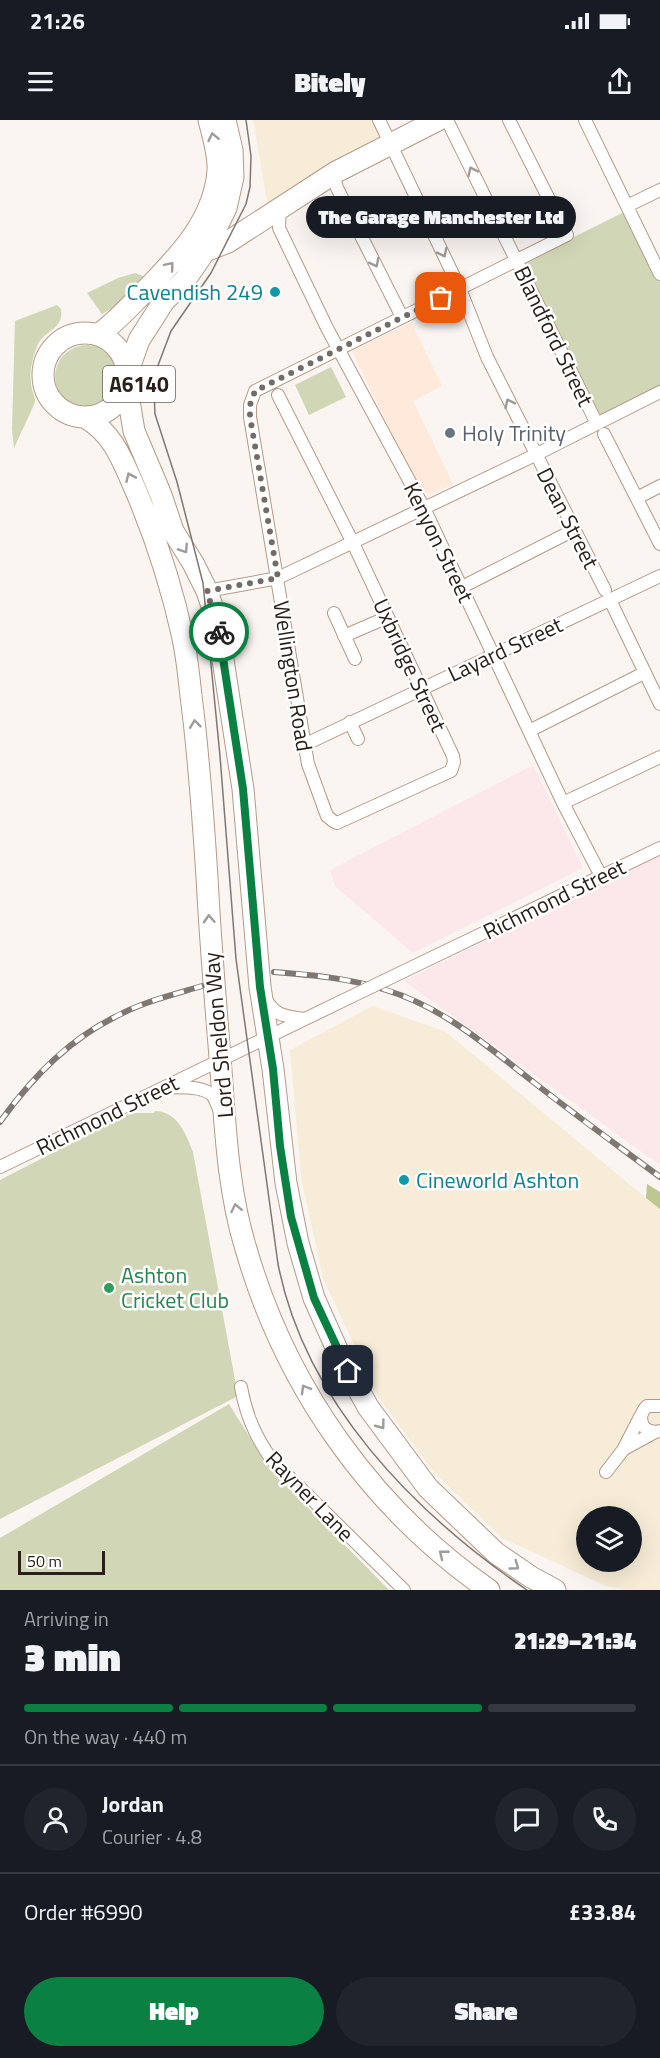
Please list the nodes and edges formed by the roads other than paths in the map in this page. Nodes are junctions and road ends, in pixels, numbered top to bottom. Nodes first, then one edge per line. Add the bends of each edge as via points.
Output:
1 (209, 120) edge
2 (225, 120) edge
3 (379, 120) edge
4 (438, 120) edge
5 (447, 120) edge
6 (509, 120) edge
7 (585, 120) edge
8 (390, 143) junction
9 (336, 172) junction
10 (660, 190) edge
11 (220, 201) junction
12 (627, 207) junction
13 (280, 208) junction
14 (261, 219) junction
15 (205, 251) junction
16 (516, 261) junction
17 (660, 274) edge
18 (185, 280) junction
19 (460, 289) junction
20 (402, 317) junction
21 (98, 335) junction
22 (338, 350) junction
23 (127, 379) junction
24 (660, 392) edge
25 (278, 404) dead end
26 (86, 418) junction
27 (600, 429) junction
28 (535, 455) junction
29 (660, 486) edge
30 (161, 495) junction
31 (637, 498) junction
32 (424, 508) junction
33 (574, 530) junction
34 (353, 543) junction
35 (660, 544) edge
36 (660, 576) edge
37 (278, 578) junction
38 (462, 587) junction
39 (207, 591) junction
40 (608, 595) junction
41 (334, 613) dead end
42 (388, 617) junction
43 (345, 636) junction
44 (494, 655) junction
45 (355, 659) dead end
46 (644, 673) junction
47 (422, 689) junction
48 (660, 704) edge
49 (350, 723) junction
50 (529, 731) junction
51 (358, 739) dead end
52 (304, 745) junction
53 (660, 757) edge
54 (314, 784) joint
55 (563, 803) junction
56 (660, 848) edge
57 (601, 876) junction
58 (260, 987) junction
59 (306, 1019) junction
60 (268, 1038) junction
61 (220, 1061) junction
62 (164, 1087) junction
63 (225, 1124) junction
64 (2, 1166) edge
65 (241, 1387) dead end
66 (660, 1406) edge
67 (640, 1417) junction
68 (658, 1432) edge
69 (623, 1450) junction
70 (606, 1472) dead end
71 (404, 1590) edge
72 (489, 1590) edge
73 (555, 1590) edge

11 -> 1 highway
2 - 11 highway, A6140 via 233,177
3 - 8 street, Dean Street
4 - 8 highway
16 -> 5 street, Blandford Street
6 - 16 street via 567,236
7 - 12 street
8 - 9 highway
8 -> 19 street, Dean Street
9 - 13 highway
9 -> 20 street via 337,188
10 - 12 street
11 - 14 highway
11 - 15 highway, Lord Sheldon Way / A6140
21 -> 11 highway, A6140 via 166,271
12 - 17 street
13 - 14 highway
13 - 22 street, Kenyon Street via 279,228
14 - 15 highway via 228,242
15 - 18 highway, Lord Sheldon Way / A6140
16 - 19 street
16 - 27 street, Blandford Street
18 - 23 highway, Lord Sheldon Way / A6140 via 164,301 139,340
18 - 30 highway, A6140 via 150,340 138,393 141,423
19 - 20 street
28 -> 19 street, Dean Street via 487,357
20 - 22 street
21 - 23 highway via 119,350
21 - 26 highway, A6140 via 80,333 61,340 48,355 43,372 46,393 53,403 70,415
22 - 32 street, Kenyon Street
22 - 37 street, Wellington Road via 255,391 250,405
23 - 26 highway via 123,395 112,408
23 - 30 highway, Lord Sheldon Way / A6140 via 134,431
24 - 27 street
25 - 34 street, Uxbridge Street
61 -> 26 highway, Lord Sheldon Way / A6140 via 199,757 183,638 153,530 124,464 107,434
27 - 28 street
27 - 31 street, Blandford Street
28 - 32 street
28 - 33 street, Dean Street
29 - 31 street
30 -> 39 highway, Lord Sheldon Way / A6140 via 173,531
31 - 35 street, Blandford Street
32 - 34 street
32 - 38 street, Kenyon Street
33 - 38 street
33 - 40 street, Dean Street
34 - 37 street
34 - 42 street, Uxbridge Street
36 - 40 street, Layard Street
37 - 39 street
37 - 52 street, Wellington Road
38 - 44 street, Kenyon Street
39 - 58 highway, Lord Sheldon Way / A6140 via 218,621 243,789
40 - 44 street, Layard Street
40 - 46 street, Dean Street
41 - 43 street
42 - 43 street
42 - 47 street, Uxbridge Street
43 - 45 street
44 - 47 street, Layard Street
44 - 50 street, Kenyon Street
46 - 48 street, Dean Street
46 - 50 street
47 - 49 street, Layard Street
47 - 54 street, Uxbridge Street via 453,756 451,771 337,823 327,816
49 - 51 street
49 - 52 street, Layard Street
50 - 55 street, Kenyon Street
52 - 54 street, Wellington Road
53 - 55 street
55 - 57 street, Kenyon Street
56 - 57 street, Richmond Street
57 - 59 street, Richmond Street, bridge
58 - 59 street via 273,1011
58 - 60 highway, Lord Sheldon Way / A6140
59 - 60 street, Richmond Street
60 - 61 street, Richmond Street
60 -> 73 highway, Lord Sheldon Way / A6140 via 291,1217 314,1298 339,1354 368,1407 428,1488 496,1553
61 - 62 street, Richmond Street
61 - 63 highway, Lord Sheldon Way / A6140
62 - 63 street via 212,1095
62 - 64 street, Richmond Street
72 -> 63 highway, Lord Sheldon Way / A6140 via 392,1507 322,1419 289,1361 265,1309 245,1247 233,1193
65 - 71 street, Rayner Lane via 257,1440 272,1460
66 - 67 street via 647,1406
67 - 68 street via 646,1430
67 - 69 street
68 - 69 street
69 - 70 street

